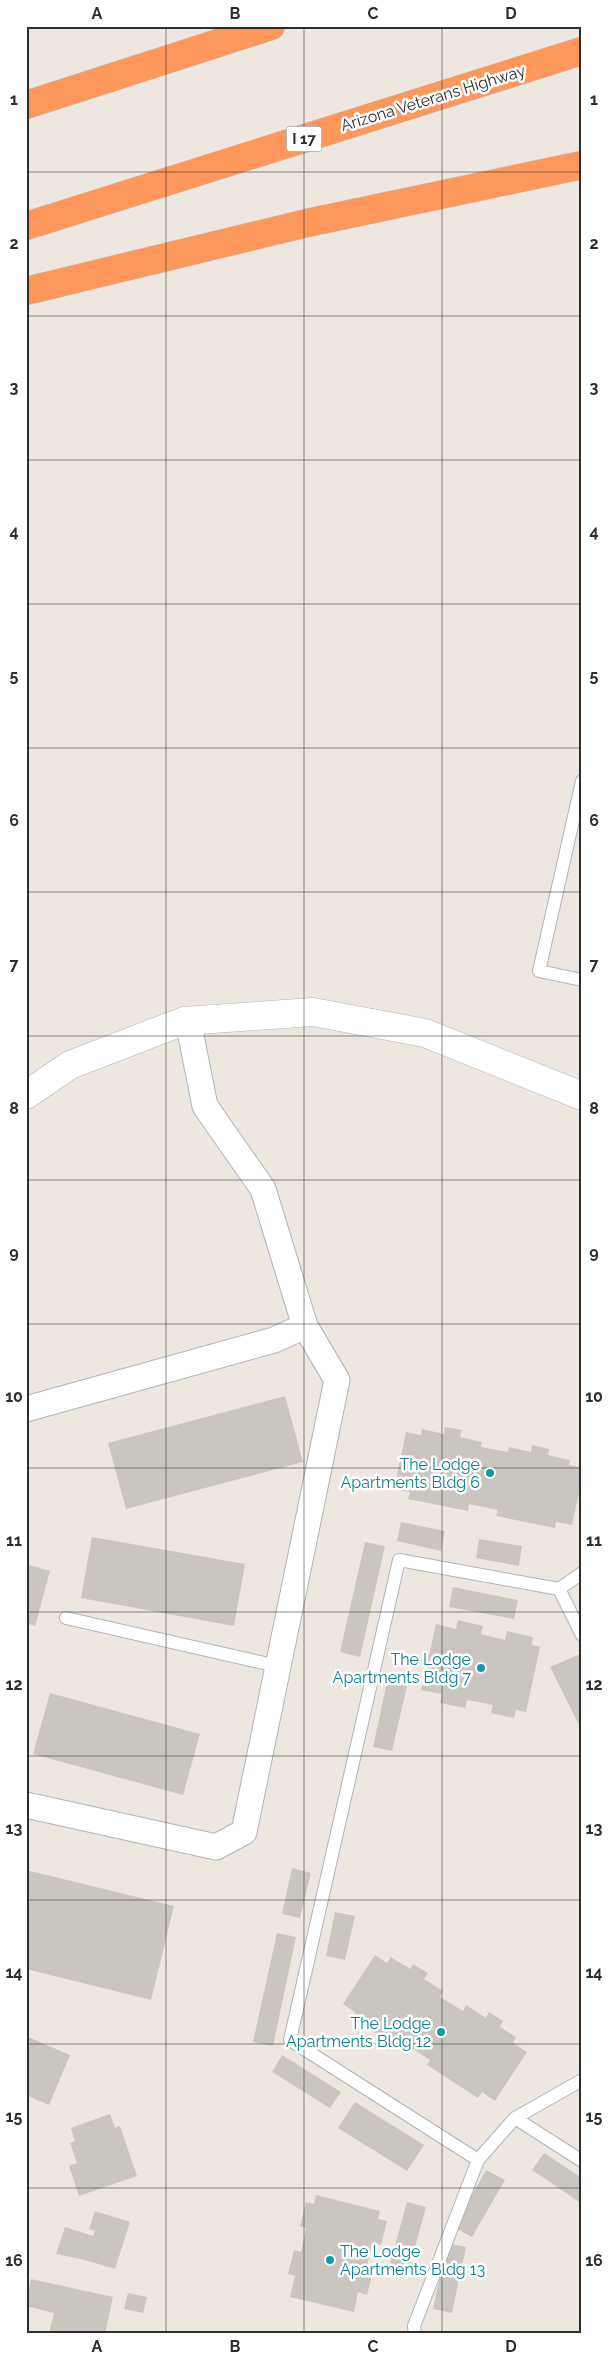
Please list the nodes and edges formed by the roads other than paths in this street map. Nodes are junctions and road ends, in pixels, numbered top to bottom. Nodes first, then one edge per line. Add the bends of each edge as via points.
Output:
1 (271, 26) edge
2 (582, 51) edge
3 (26, 105) edge
4 (582, 165) edge
5 (26, 226) edge
6 (26, 291) edge
7 (582, 781) edge
8 (582, 980) edge
9 (188, 1021) junction
10 (26, 1095) edge
11 (582, 1096) edge
12 (305, 1326) junction
13 (26, 1409) edge
14 (582, 1572) edge
15 (559, 1589) junction
16 (66, 1618) dead end
17 (582, 1635) edge
18 (277, 1666) junction
19 (26, 1805) edge
20 (582, 2080) edge
21 (515, 2118) junction
22 (478, 2160) junction
23 (582, 2161) edge
24 (415, 2334) edge

1 - 3 highway
2 - 5 highway, Arizona Veterans Highway / I 17
4 - 6 highway via 307,223
7 - 8 lane via 539,971
9 - 10 street via 70,1065
9 - 11 street via 313,1012 425,1033
9 - 12 street via 205,1106 263,1189
12 - 13 street via 274,1340
12 - 18 street via 337,1380
14 - 15 lane
15 - 17 lane
15 - 22 lane via 399,1560 290,2040
16 - 18 lane
18 - 19 street via 244,1832 237,1836 216,1847
20 - 21 lane
21 - 22 lane
21 - 23 lane
22 - 24 lane via 414,2326

